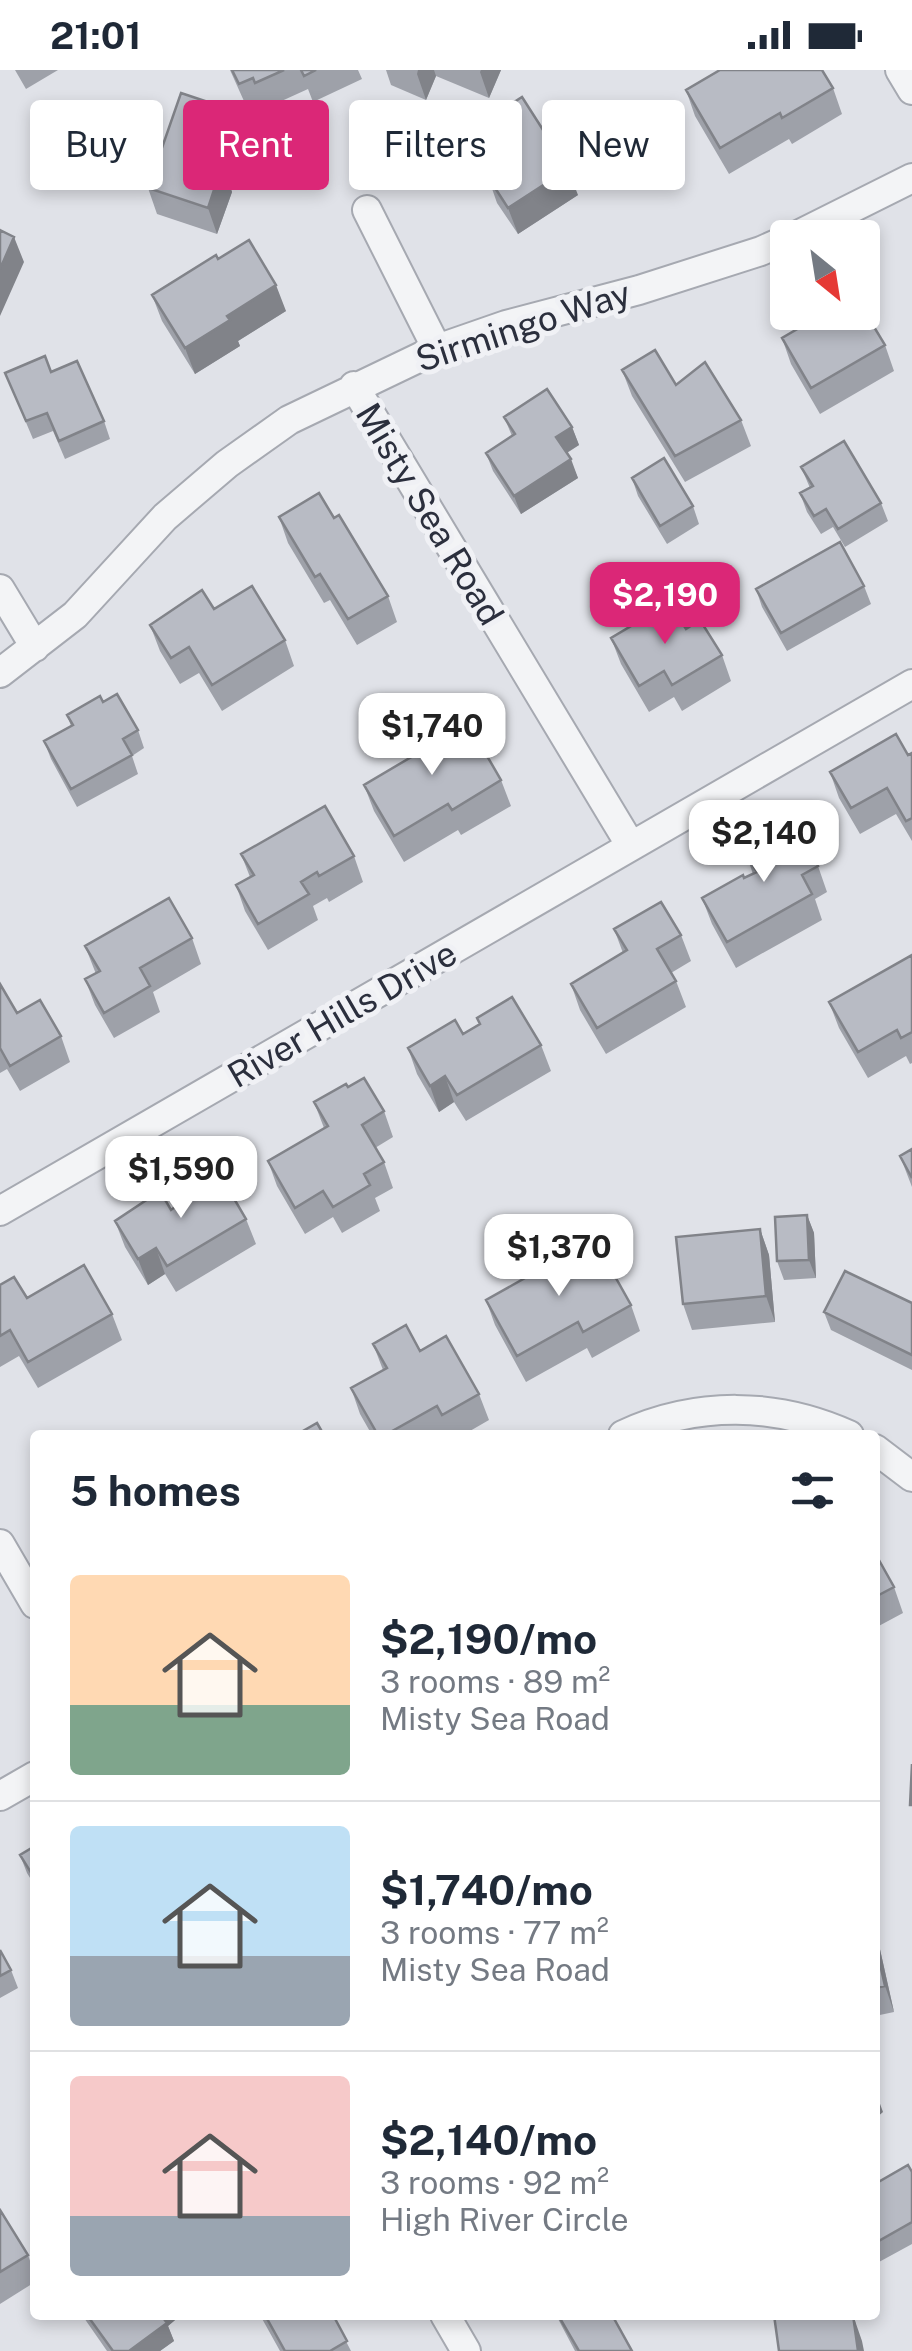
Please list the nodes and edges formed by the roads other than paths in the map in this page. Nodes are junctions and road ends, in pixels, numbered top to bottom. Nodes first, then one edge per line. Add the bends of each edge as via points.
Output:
1 (900, 70) edge
2 (912, 90) edge
3 (912, 178) edge
4 (367, 210) dead end
5 (830, 220) edge
6 (770, 247) edge
7 (437, 348) junction
8 (354, 386) junction
9 (0, 589) edge
10 (35, 647) junction
11 (0, 672) edge
12 (912, 684) edge
13 (631, 846) junction
14 (0, 1212) edge
15 (637, 1430) edge
16 (836, 1430) edge
17 (880, 1453) edge
18 (912, 1477) edge
19 (0, 1544) edge
20 (30, 1595) edge
21 (30, 1779) edge
22 (0, 1796) edge
23 (449, 2320) edge
24 (466, 2351) edge

1 - 2 street
3 - 5 street, Sirmingo Way
4 - 7 street
6 - 7 street, Sirmingo Way
7 - 8 street, Sirmingo Way
8 - 10 street, Sirmingo Way via 226,464
8 - 13 street, Misty Sea Road
9 - 10 street
10 - 11 street, Sirmingo Way
12 - 13 street, River Hills Drive
13 - 14 street, River Hills Drive
15 - 16 street via 735,1409 802,1417
17 - 18 street
19 - 20 street
21 - 22 street
23 - 24 street

